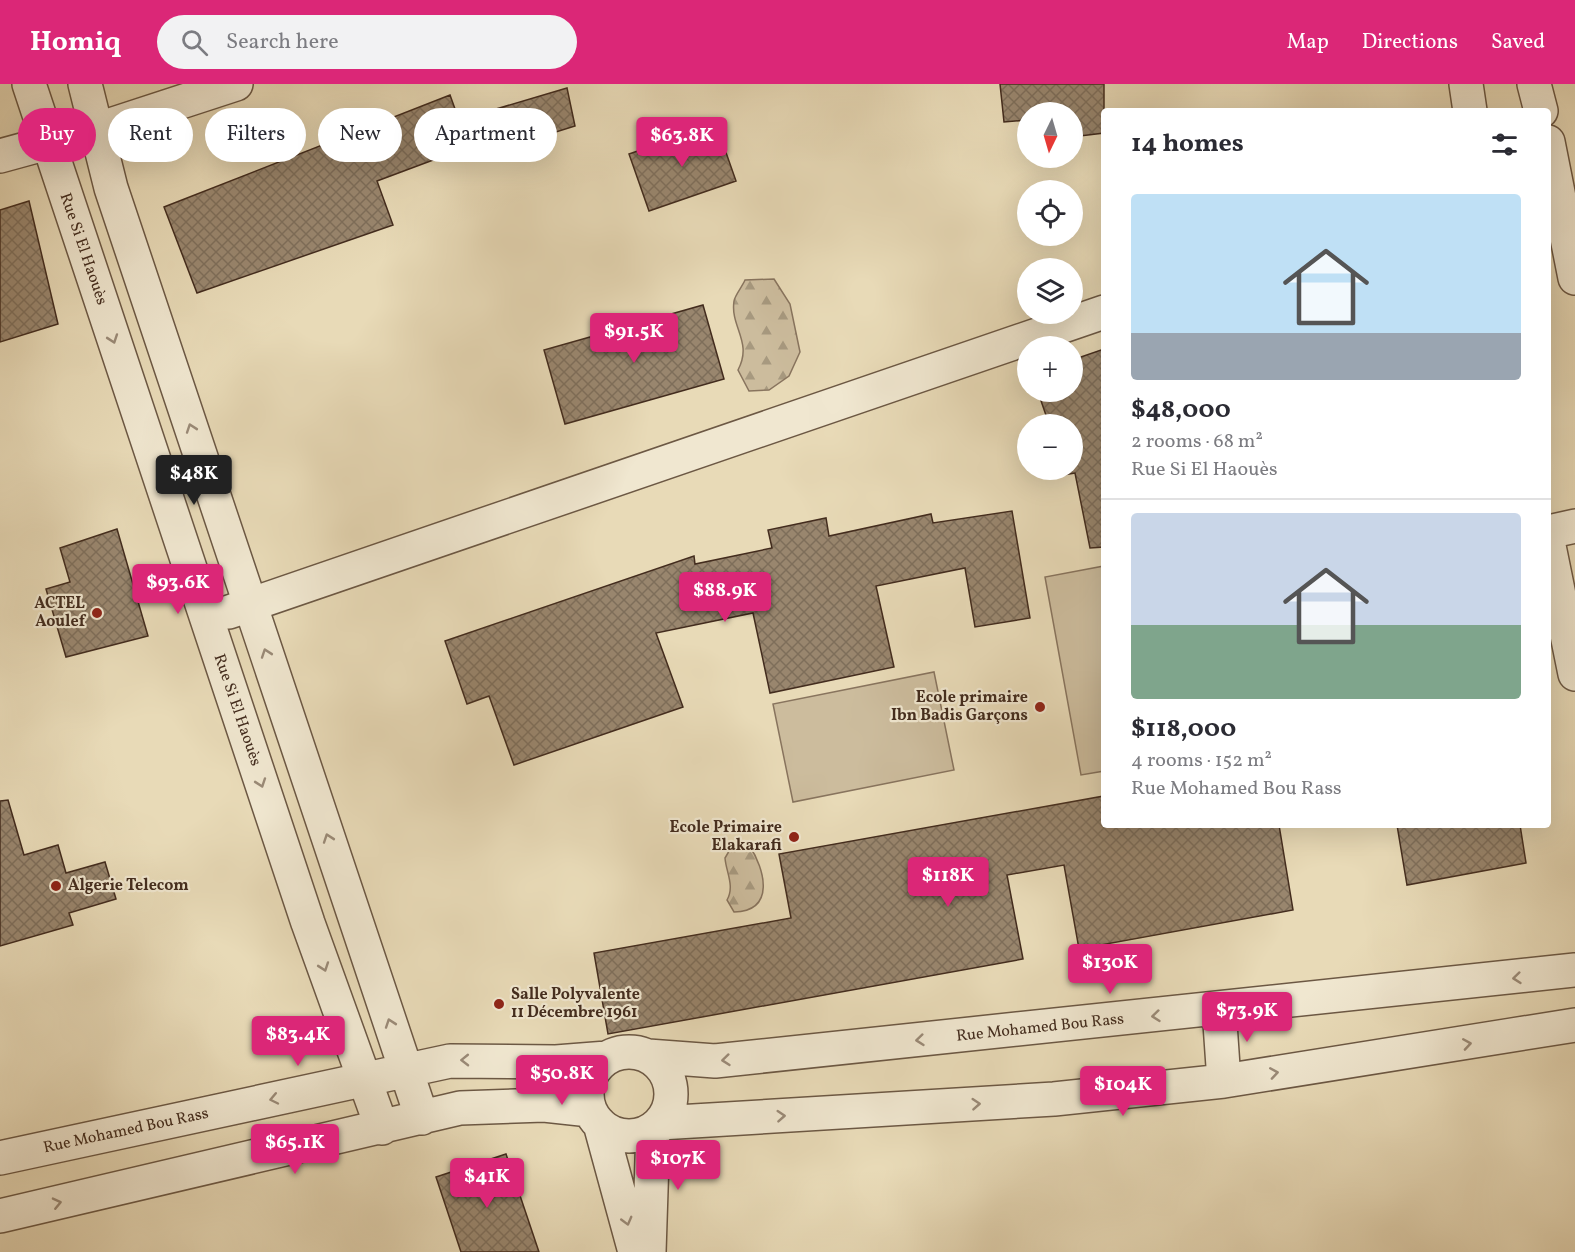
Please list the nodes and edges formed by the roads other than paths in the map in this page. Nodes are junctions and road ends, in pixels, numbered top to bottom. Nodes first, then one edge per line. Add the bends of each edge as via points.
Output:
1 (29, 84) edge
2 (85, 84) edge
3 (236, 84) edge
4 (1466, 84) edge
5 (1534, 84) edge
6 (36, 108) edge
7 (90, 108) edge
8 (1470, 108) edge
9 (1540, 108) edge
10 (96, 129) edge
11 (96, 133) edge
12 (18, 151) edge
13 (1551, 154) edge
14 (0, 156) edge
15 (53, 162) edge
16 (1571, 231) edge
17 (1575, 278) edge
18 (1101, 313) edge
19 (207, 474) junction
20 (164, 491) junction
21 (1575, 526) edge
22 (1551, 531) edge
23 (1551, 573) edge
24 (250, 604) junction
25 (1555, 616) edge
26 (207, 620) junction
27 (1575, 674) edge
28 (1575, 970) edge
29 (1219, 1009) junction
30 (1575, 1025) edge
31 (648, 1056) junction
32 (607, 1058) junction
33 (406, 1069) junction
34 (364, 1079) junction
35 (1224, 1081) junction
36 (595, 1117) junction
37 (422, 1118) junction
38 (657, 1126) junction
39 (382, 1128) junction
40 (0, 1158) edge
41 (0, 1216) edge
42 (635, 1252) edge
43 (650, 1252) edge

1 - 6 street, Rue Si El Haouès
2 - 7 street
3 - 10 street
4 - 8 street
5 - 9 street
19 -> 11 street
12 - 14 street
13 - 16 street
15 -> 20 street, Rue Si El Haouès
16 - 17 street
18 - 24 street
19 - 20 street
19 - 24 street
20 - 26 street, Rue Si El Haouès
21 - 22 street
23 - 25 street
24 - 26 street
33 -> 24 street
25 - 27 street
26 -> 34 street, Rue Si El Haouès
28 -> 29 street, Rue Mohamed Bou Rass
29 -> 31 street, Rue Mohamed Bou Rass via 715,1061
29 - 35 street
35 -> 30 street
31 - 32 street via 620,1052
31 - 38 street via 659,1063 671,1086 668,1113
32 -> 33 street, Rue Mohamed Bou Rass via 556,1062 450,1061
32 - 36 street via 589,1080 587,1100
33 - 34 street, Rue Mohamed Bou Rass
33 - 37 street
34 - 39 street, Rue Si El Haouès
34 -> 40 street, Rue Mohamed Bou Rass
38 -> 35 street via 1054,1099
36 - 37 street via 544,1105 460,1108
36 - 38 street via 612,1132 626,1136 640,1135
36 -> 42 street
37 - 39 street
38 - 43 street
41 -> 39 street

